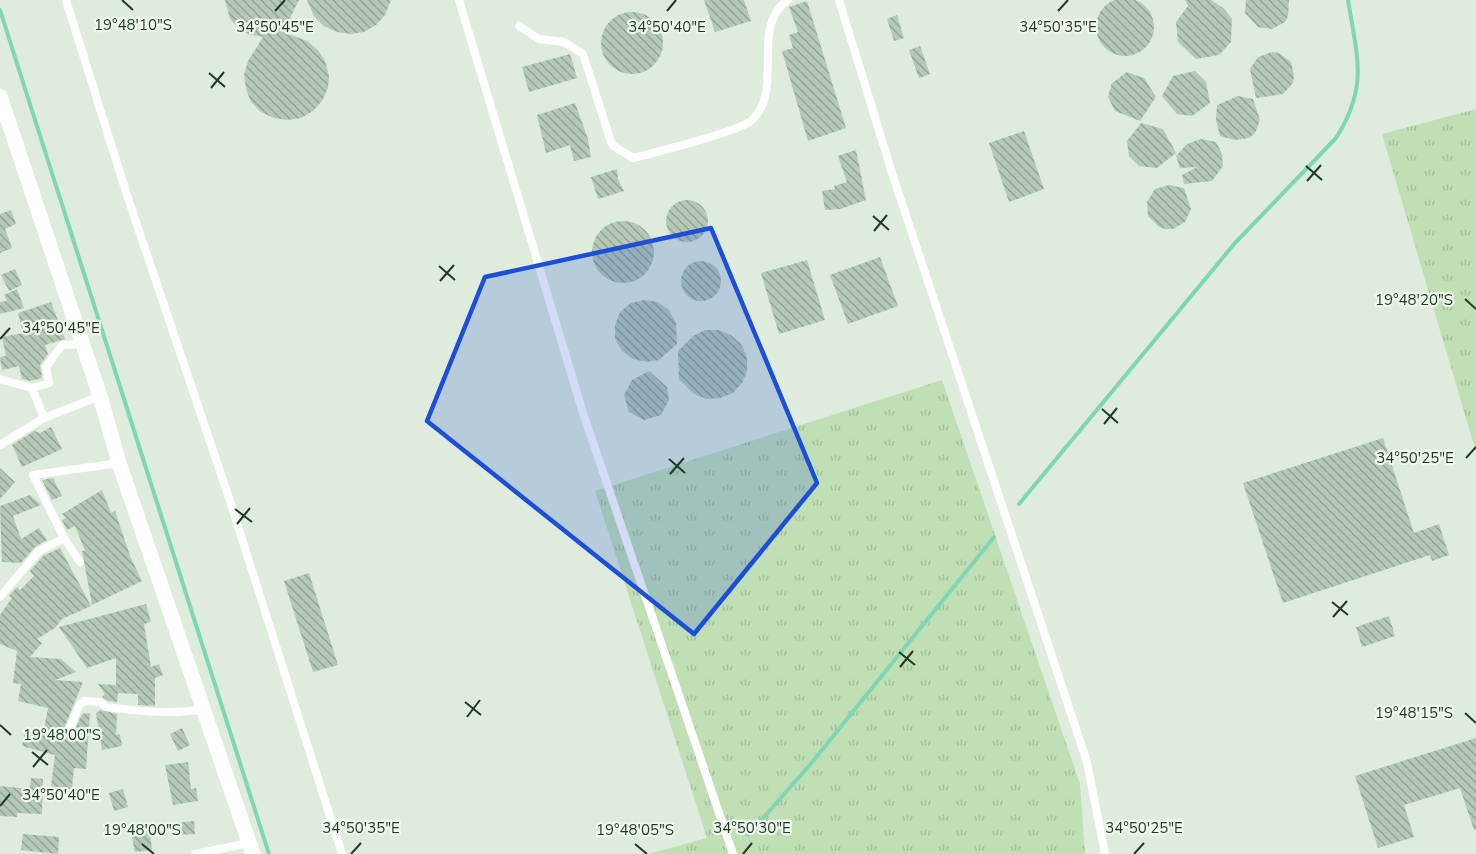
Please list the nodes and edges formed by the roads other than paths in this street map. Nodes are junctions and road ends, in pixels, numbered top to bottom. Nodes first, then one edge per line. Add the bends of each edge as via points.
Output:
1 (66, 0) edge
2 (459, 0) edge
3 (788, 0) edge
4 (839, 0) edge
5 (519, 26) dead end
6 (0, 96) edge
7 (82, 345) junction
8 (0, 379) edge
9 (32, 388) junction
10 (100, 396) junction
11 (44, 418) junction
12 (0, 445) edge
13 (119, 463) junction
14 (64, 538) junction
15 (80, 562) dead end
16 (0, 597) edge
17 (204, 710) junction
18 (68, 733) dead end
19 (252, 848) edge
20 (195, 854) edge
21 (342, 854) edge
22 (733, 854) edge
23 (1105, 854) edge

1 - 21 lane
2 - 22 lane via 583,413
3 - 5 lane via 777,7 769,33 765,101 752,121 633,158 612,145 583,54 564,42 539,39
4 - 23 lane via 1087,762
6 - 7 street
7 - 9 lane via 62,345 46,367 49,383
7 - 10 street
8 - 9 lane
9 - 11 lane
10 - 11 lane
10 - 13 street
11 - 12 lane
13 - 14 lane via 33,475
13 - 17 street
14 - 15 lane
14 - 16 lane via 39,551
17 - 18 lane via 160,713 84,701
17 - 19 street
19 - 20 lane

